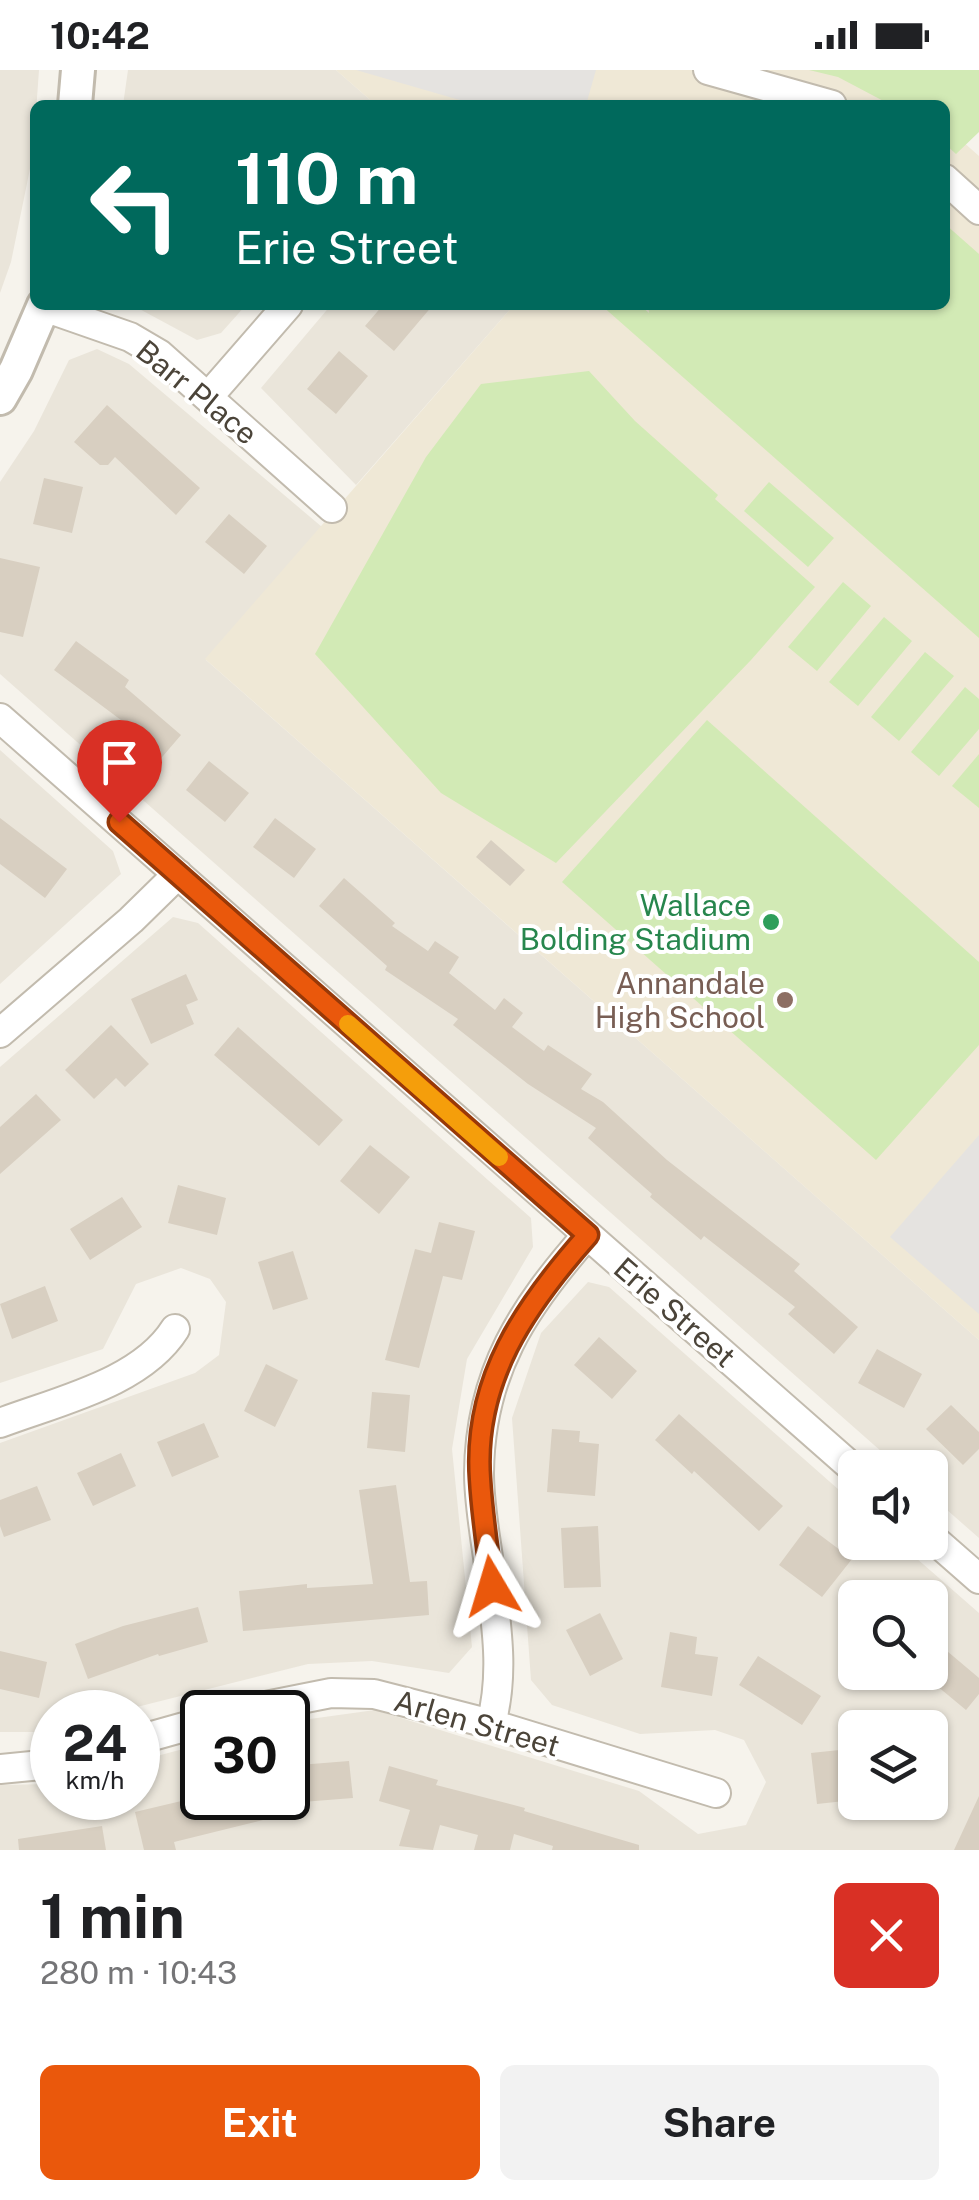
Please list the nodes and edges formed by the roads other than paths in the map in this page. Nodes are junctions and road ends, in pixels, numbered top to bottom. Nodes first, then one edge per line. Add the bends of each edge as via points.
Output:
1 (78, 70) edge
2 (708, 70) edge
3 (75, 100) edge
4 (814, 100) edge
5 (950, 184) edge
6 (979, 210) edge
7 (42, 310) edge
8 (55, 310) edge
9 (284, 310) edge
10 (208, 397) junction
11 (0, 398) edge
12 (332, 508) dead end
13 (0, 718) edge
14 (178, 874) junction
15 (0, 1033) edge
16 (588, 1235) junction
17 (175, 1328) dead end
18 (0, 1422) edge
19 (838, 1455) edge
20 (948, 1552) edge
21 (979, 1579) edge
22 (310, 1696) edge
23 (491, 1724) junction
24 (30, 1766) edge
25 (0, 1769) edge
26 (716, 1794) dead end

1 - 3 street
2 - 4 street
5 - 6 street
7 - 11 street
8 - 10 street, Barr Place via 130,337
9 - 10 street
10 - 12 street, Barr Place
13 - 14 street, Erie Street
14 - 15 street
14 - 16 street, Erie Street
16 - 19 street, Erie Street
16 - 23 street via 524,1314 490,1390 479,1476 501,1659
17 - 18 street via 151,1358 126,1375
20 - 21 street
22 - 23 street, Arlen Street via 374,1694
23 - 26 street, Arlen Street
24 - 25 street

